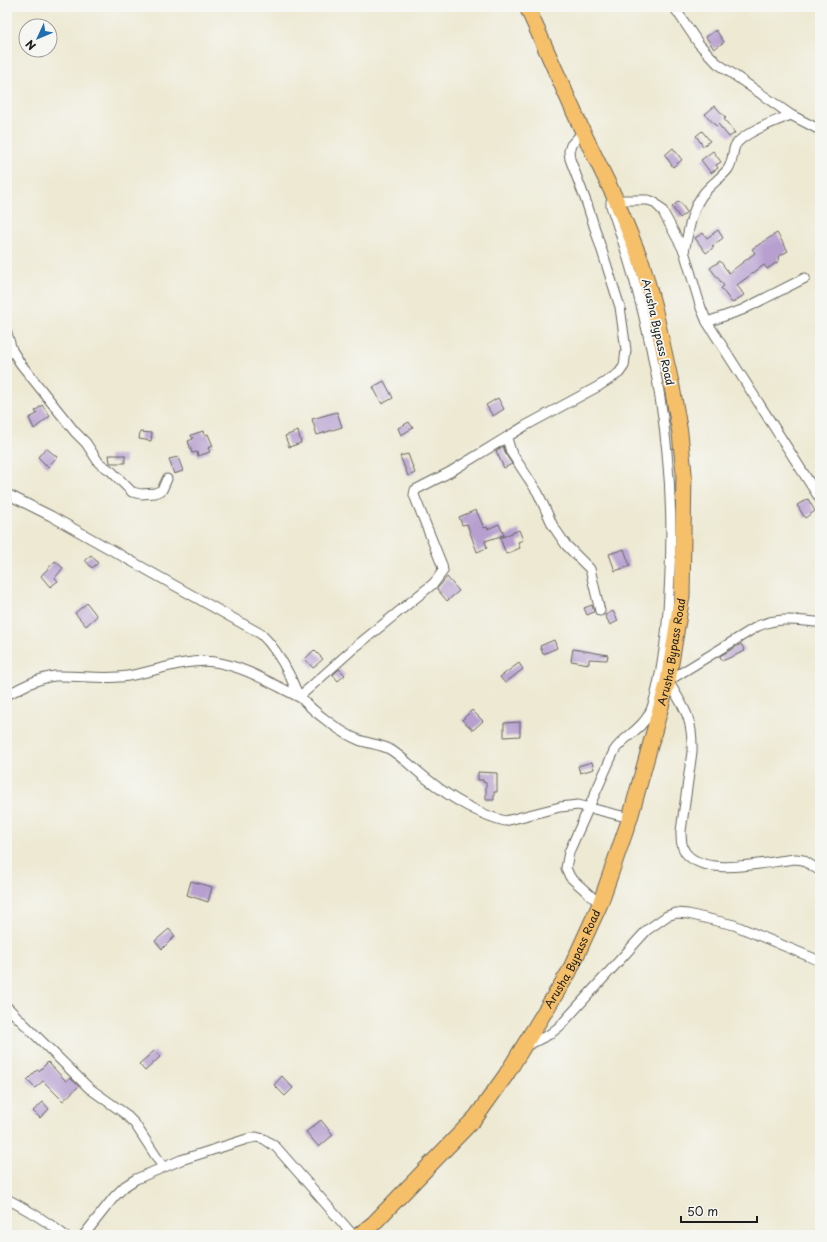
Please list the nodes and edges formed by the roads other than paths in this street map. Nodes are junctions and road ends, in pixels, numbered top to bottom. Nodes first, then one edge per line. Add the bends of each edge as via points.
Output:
1 (527, 7) edge
2 (674, 7) edge
3 (791, 115) junction
4 (820, 130) edge
5 (583, 132) junction
6 (616, 200) junction
7 (684, 251) junction
8 (806, 278) dead end
9 (707, 322) junction
10 (7, 333) edge
11 (507, 438) junction
12 (167, 478) dead end
13 (7, 494) edge
14 (820, 499) edge
15 (600, 611) dead end
16 (816, 622) dead end
17 (668, 681) junction
18 (7, 695) edge
19 (299, 697) junction
20 (588, 807) junction
21 (630, 818) junction
22 (820, 872) edge
23 (600, 904) junction
24 (820, 961) edge
25 (7, 1007) edge
26 (523, 1048) junction
27 (163, 1167) junction
28 (7, 1200) edge
29 (64, 1235) edge
30 (84, 1235) edge
31 (353, 1235) edge
32 (360, 1235) edge

1 - 5 main road, Arusha Bypass Road
2 - 3 street via 699,44 717,62
3 - 4 street
3 - 7 street via 742,138 736,145 728,169 705,191 695,208
5 - 6 main road, Arusha Bypass Road
5 - 11 street via 571,145 570,159 620,307 626,350 624,366 619,373 599,386
6 - 7 street via 654,202 662,210
6 - 17 main road, Arusha Bypass Road via 642,263 672,387 680,434 684,473 682,596
6 - 20 street via 611,206 643,314 662,410 672,531 669,602 660,669 649,714 614,751
7 - 9 street
8 - 9 street via 742,310
9 - 14 street
10 - 12 street via 12,350 20,363 86,443 99,463 132,492 141,494 162,490
11 - 15 street via 511,452 538,493 553,526 566,545 590,569
11 - 19 street via 415,490 414,495 443,571 434,583
13 - 19 street via 261,634 282,660
16 - 17 street via 787,619 767,622
17 - 21 main road, Arusha Bypass Road
17 - 22 street via 684,708 691,727 692,752 681,832 685,852 697,862 709,866 738,867 796,859 803,860
18 - 19 street via 28,684 54,676 126,676 186,662 202,661 238,667
19 - 20 street via 352,737 390,749 448,795 497,819 514,820 560,807
20 - 21 street
20 - 23 street via 569,852 566,868 570,877
21 - 23 main road, Arusha Bypass Road
23 - 26 main road, Arusha Bypass Road via 569,972
24 - 26 street via 734,925 676,913 663,918 647,930 560,1026
25 - 27 street via 89,1088 135,1124
26 - 32 main road, Arusha Bypass Road via 476,1117
27 - 30 street via 125,1186
27 - 31 street via 247,1139 264,1139 276,1147
28 - 29 street via 39,1216

